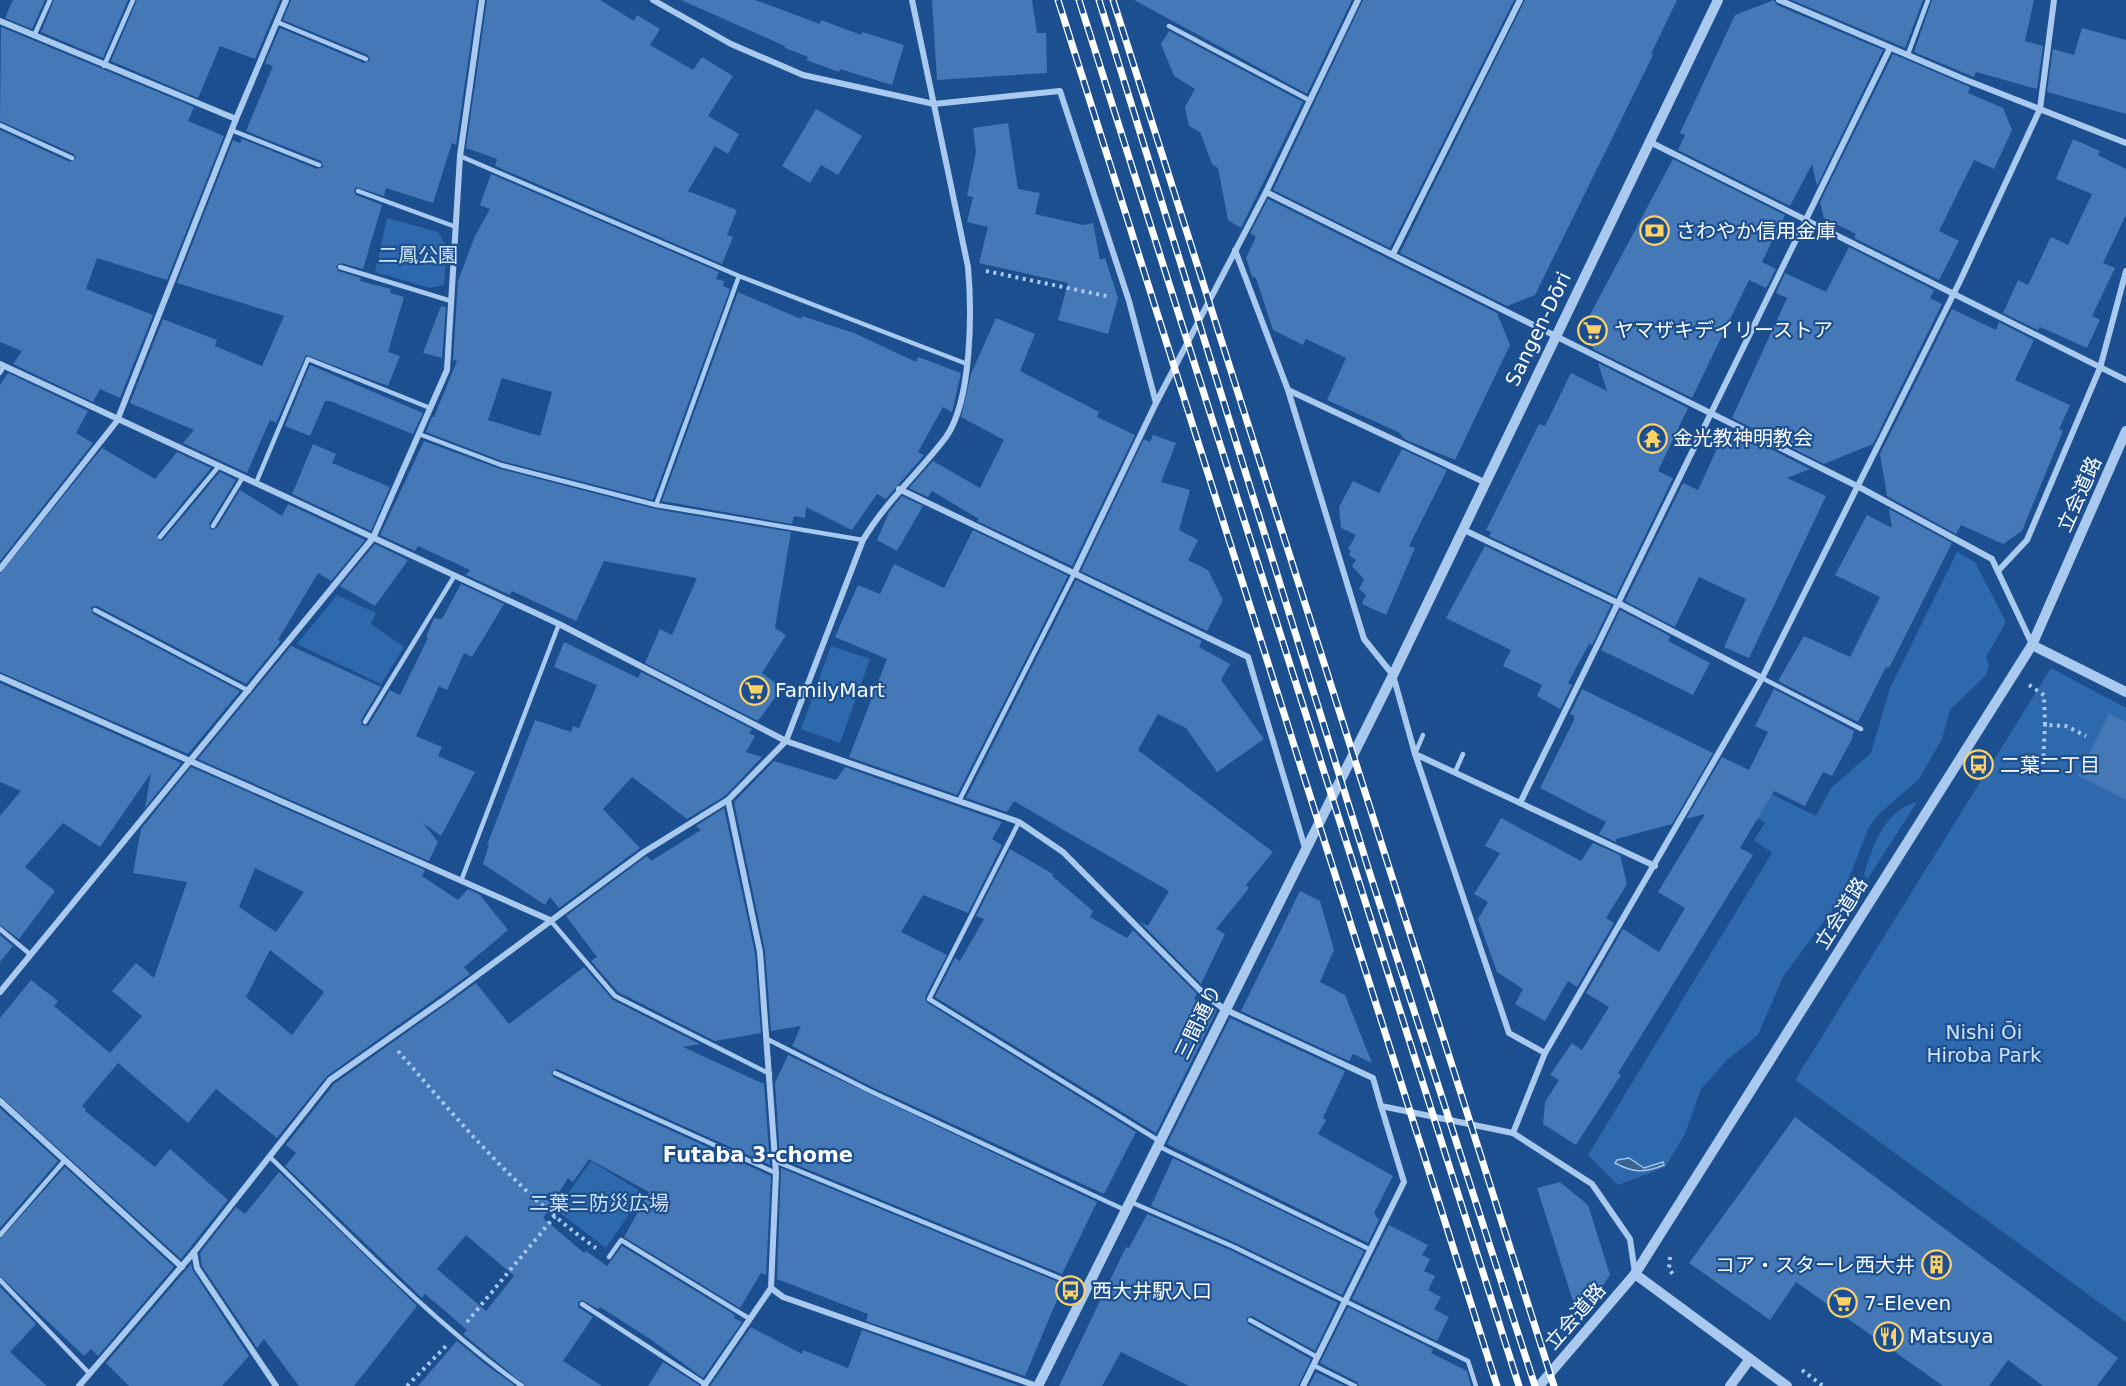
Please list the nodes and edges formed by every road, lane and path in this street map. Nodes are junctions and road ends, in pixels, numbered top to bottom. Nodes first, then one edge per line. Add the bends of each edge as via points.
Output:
1 (50, 0) edge
2 (133, 0) edge
3 (286, 0) edge
4 (482, 0) edge
5 (653, 0) edge
6 (670, 0) edge
7 (912, 0) edge
8 (1358, 0) edge
9 (1520, 0) edge
10 (1718, 0) edge
11 (1779, 0) edge
12 (1928, 0) edge
13 (2054, 0) edge
14 (666, 8) junction
15 (0, 21) edge
16 (276, 22) junction
17 (1169, 26) dead end
18 (34, 36) junction
19 (1890, 48) junction
20 (1908, 54) junction
21 (366, 59) dead end
22 (104, 66) junction
23 (1309, 100) junction
24 (934, 104) junction
25 (2040, 109) junction
26 (236, 119) junction
27 (0, 124) edge
28 (231, 130) junction
29 (1650, 142) junction
30 (2126, 143) edge
31 (460, 156) junction
32 (72, 158) dead end
33 (319, 165) dead end
34 (358, 191) dead end
35 (1266, 192) junction
36 (1806, 220) junction
37 (456, 227) junction
38 (1235, 250) junction
39 (1393, 254) junction
40 (340, 267) dead end
41 (968, 267) junction
42 (2126, 271) edge
43 (740, 276) junction
44 (1954, 294) junction
45 (451, 301) junction
46 (1129, 301) junction
47 (1556, 334) junction
48 (967, 364) junction
49 (2, 365) edge
50 (2100, 368) junction
51 (0, 373) edge
52 (2126, 380) edge
53 (1288, 390) junction
54 (1156, 403) junction
55 (430, 408) junction
56 (1711, 413) junction
57 (117, 421) junction
58 (2126, 431) edge
59 (419, 434) junction
60 (219, 466) junction
61 (243, 477) junction
62 (1484, 482) junction
63 (255, 483) junction
64 (1859, 487) junction
65 (899, 489) junction
66 (656, 505) junction
67 (213, 526) dead end
68 (1462, 528) junction
69 (160, 537) dead end
70 (373, 538) junction
71 (863, 540) junction
72 (0, 568) edge
73 (1998, 571) junction
74 (1075, 572) junction
75 (455, 575) junction
76 (1618, 603) junction
77 (95, 610) dead end
78 (559, 624) junction
79 (2032, 645) junction
80 (1392, 675) junction
81 (2013, 675) junction
82 (0, 677) edge
83 (1762, 678) junction
84 (249, 691) junction
85 (2126, 693) edge
86 (365, 722) dead end
87 (2045, 725) junction
88 (1861, 729) dead end
89 (1423, 735) dead end
90 (2086, 736) dead end
91 (786, 741) junction
92 (1415, 754) junction
93 (1463, 754) dead end
94 (191, 761) junction
95 (2043, 764) dead end
96 (1455, 772) junction
97 (960, 799) junction
98 (728, 800) junction
99 (1520, 803) junction
100 (1019, 822) junction
101 (1305, 849) junction
102 (1655, 866) junction
103 (461, 881) junction
104 (550, 920) junction
105 (0, 929) edge
106 (31, 955) junction
107 (0, 992) edge
108 (1224, 1009) junction
109 (767, 1039) junction
110 (388, 1040) junction
111 (1545, 1053) junction
112 (555, 1073) dead end
113 (770, 1074) junction
114 (0, 1101) edge
115 (1381, 1106) junction
116 (1513, 1133) junction
117 (1159, 1144) junction
118 (270, 1157) junction
119 (64, 1160) junction
120 (775, 1161) junction
121 (776, 1173) junction
122 (1128, 1206) junction
123 (555, 1216) junction
124 (0, 1235) edge
125 (1676, 1248) dead end
126 (1371, 1250) junction
127 (194, 1252) junction
128 (609, 1257) joint
129 (182, 1267) junction
130 (1635, 1274) junction
131 (1676, 1279) dead end
132 (0, 1280) edge
133 (771, 1288) junction
134 (1087, 1289) junction
135 (1345, 1302) junction
136 (582, 1304) dead end
137 (750, 1319) junction
138 (1250, 1320) dead end
139 (457, 1334) junction
140 (1317, 1357) junction
141 (1750, 1359) junction
142 (1314, 1365) junction
143 (1794, 1365) dead end
144 (90, 1374) junction
145 (705, 1385) edge
146 (79, 1386) edge
147 (276, 1386) edge
148 (407, 1386) edge
149 (522, 1386) edge
150 (1037, 1386) edge
151 (1303, 1386) edge
152 (1355, 1386) edge
153 (1476, 1386) edge
154 (1539, 1386) edge
155 (1730, 1386) edge
156 (1787, 1386) edge
157 (1823, 1386) edge

1 - 18 lane
2 - 22 lane
3 - 16 street
4 - 31 street
5 - 14 street
6 - 14 lane
7 - 24 street
8 - 23 street
9 - 39 street
10 - 29 street, Sangen-Dōri
11 - 19 street
12 - 20 lane
13 - 25 street
14 - 24 street via 731,44 803,75
15 - 18 street
16 - 21 lane
16 - 26 street
17 - 23 lane
18 - 22 street
19 - 20 street
19 - 36 street
20 - 25 street
22 - 26 street
23 - 35 street
24 - 41 street
24 - 46 street via 1060,91
25 - 30 street
25 - 44 street
26 - 28 street
27 - 32 lane
28 - 33 lane
28 - 57 street
29 - 36 street
29 - 47 street, Sangen-Dōri
31 - 37 street
31 - 43 lane
34 - 37 lane
35 - 38 street
35 - 39 street
36 - 44 street
36 - 56 street
37 - 45 street
38 - 53 street
38 - 54 street
39 - 47 street
40 - 45 lane
41 - 46 path
41 - 48 street via 972,303
42 - 50 street
43 - 48 lane
43 - 66 lane
44 - 50 street
44 - 64 street
45 - 55 street via 447,370
46 - 54 street
47 - 56 street
47 - 62 street, Sangen-Dōri
48 - 65 street via 957,415 946,435
49 - 51 lane
49 - 57 street
50 - 52 street
50 - 73 street via 2027,540
53 - 62 street
53 - 80 street via 1364,639
54 - 74 street
55 - 59 street
55 - 63 lane via 308,359
56 - 64 street
56 - 76 street
57 - 60 street via 134,425
57 - 72 street
58 - 79 street, 立会道路
59 - 66 lane via 501,465
59 - 70 street
60 - 61 street
60 - 69 lane
61 - 63 street
61 - 67 lane
62 - 68 street, Sangen-Dōri
63 - 70 street
64 - 73 street via 1992,559
64 - 83 street
65 - 71 street
65 - 74 street
66 - 71 lane
68 - 76 street
68 - 80 street, Sangen-Dōri
70 - 75 street
70 - 84 street
71 - 91 street
73 - 79 street
74 - 97 lane
74 - 101 street via 1248,657
75 - 78 street
75 - 86 lane
76 - 83 street
76 - 99 street
77 - 84 lane
78 - 91 street
78 - 103 lane
79 - 81 street, 立会道路
79 - 85 street
80 - 92 street
80 - 101 street, 三間通り
81 - 87 path via 2044,694
81 - 130 street, 立会道路
82 - 94 street
83 - 88 lane
83 - 102 street
84 - 94 street
87 - 90 path via 2066,726
87 - 95 path
89 - 92 lane
91 - 97 street
91 - 98 street
92 - 96 street
92 - 111 street via 1509,1033
93 - 96 lane
94 - 103 street
94 - 106 street
96 - 99 street
97 - 100 street
98 - 104 street via 644,852
98 - 109 street via 759,952
99 - 102 street
100 - 108 street via 1063,852 1204,994
100 - 117 lane via 929,999
101 - 108 street, 三間通り
102 - 111 street
103 - 104 street
104 - 110 street
104 - 113 lane via 615,996
105 - 106 lane
106 - 107 street
108 - 115 street via 1373,1078
108 - 117 street, 三間通り
109 - 113 street
109 - 122 lane via 870,1091
110 - 118 street via 330,1080
110 - 123 path via 485,1149
111 - 116 street
112 - 121 lane
113 - 120 street
114 - 119 street
115 - 116 street
115 - 126 street via 1404,1182
116 - 130 street via 1592,1184 1630,1239
117 - 122 street, 三間通り
117 - 126 lane
118 - 127 street
118 - 139 lane via 397,1282
119 - 124 lane
119 - 129 street
120 - 121 street
120 - 134 lane
121 - 133 street
122 - 134 street, 三間通り
122 - 135 lane via 1233,1247
123 - 128 path
123 - 139 path
125 - 131 path via 1669,1269
126 - 135 street
127 - 129 street
127 - 147 street via 197,1268
128 - 137 lane via 621,1240
129 - 144 street
130 - 141 street
130 - 154 street, 立会道路 via 1608,1306 1605,1318 1585,1341 1576,1341
132 - 144 lane
133 - 137 street
133 - 150 street via 783,1297
134 - 150 street, 三間通り
135 - 140 street
135 - 153 lane via 1468,1361
136 - 145 lane
137 - 145 street
138 - 140 lane
139 - 148 path
139 - 149 lane
140 - 142 street
141 - 155 street
141 - 156 street
142 - 151 street
142 - 152 lane
143 - 157 path
144 - 146 street

